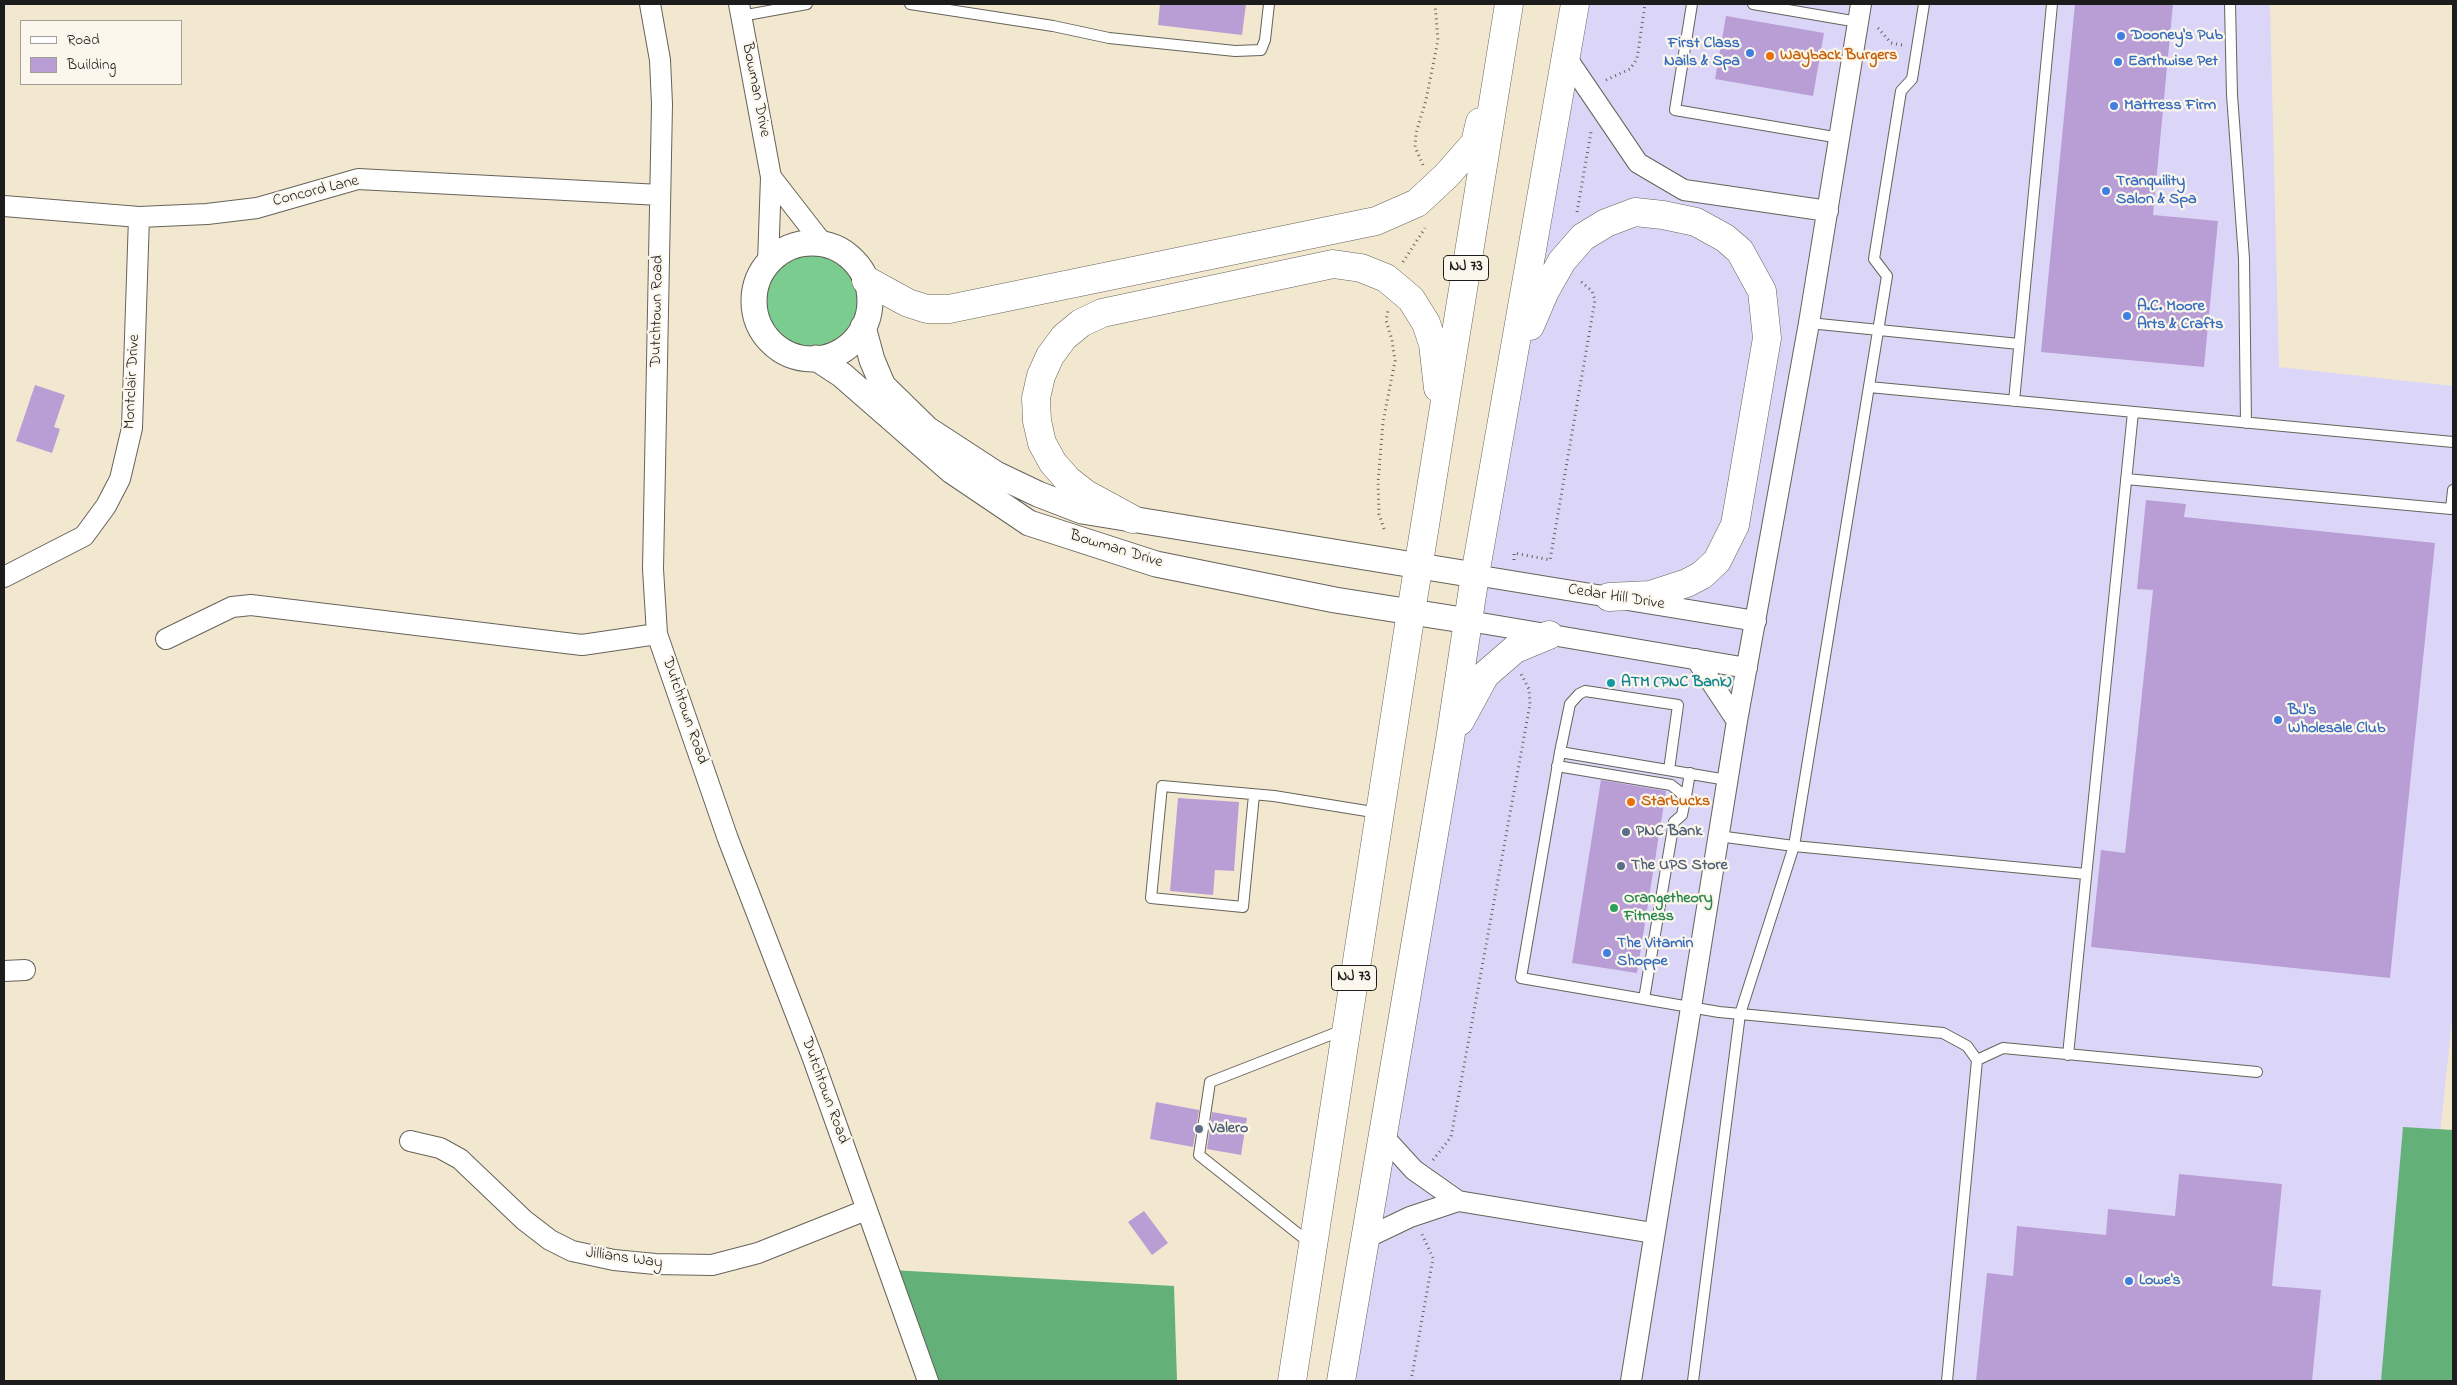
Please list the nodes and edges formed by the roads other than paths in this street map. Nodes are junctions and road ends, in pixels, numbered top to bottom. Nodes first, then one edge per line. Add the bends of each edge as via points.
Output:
1 (650, 4) edge
2 (807, 4) edge
3 (910, 4) edge
4 (1269, 4) edge
5 (1509, 4) edge
6 (1575, 4) edge
7 (1692, 4) edge
8 (1753, 4) edge
9 (1924, 4) edge
10 (2052, 4) edge
11 (2230, 4) edge
12 (740, 10) edge
13 (1865, 16) edge
14 (1566, 57) junction
15 (1498, 64) junction
16 (1840, 138) junction
17 (771, 177) junction
18 (660, 196) junction
19 (4, 206) edge
20 (1828, 211) junction
21 (139, 217) junction
22 (823, 244) junction
23 (768, 263) junction
24 (866, 280) junction
25 (1809, 323) junction
26 (863, 327) junction
27 (1879, 330) junction
28 (2019, 344) junction
29 (816, 358) junction
30 (1510, 376) junction
31 (1869, 387) junction
32 (2014, 401) junction
33 (2133, 412) junction
34 (2246, 422) junction
35 (2453, 442) edge
36 (1434, 473) junction
37 (2126, 479) junction
38 (2453, 490) edge
39 (1132, 519) junction
40 (1420, 566) junction
41 (1475, 575) junction
42 (4, 577) edge
43 (1609, 597) junction
44 (1411, 612) junction
45 (1756, 621) junction
46 (1469, 622) junction
47 (658, 634) junction
48 (1549, 635) junction
49 (166, 639) dead end
50 (1696, 659) junction
51 (1747, 668) junction
52 (1737, 721) junction
53 (1450, 740) junction
54 (1560, 752) junction
55 (1557, 766) junction
56 (1669, 770) junction
57 (1690, 774) junction
58 (1727, 780) junction
59 (1254, 794) junction
60 (1685, 806) junction
61 (1380, 813) junction
62 (1718, 836) junction
63 (1794, 846) junction
64 (2086, 874) junction
65 (25, 970) dead end
66 (4, 971) edge
67 (1644, 999) junction
68 (1690, 1007) junction
69 (1740, 1014) junction
70 (1346, 1029) junction
71 (2068, 1054) junction
72 (1977, 1060) junction
73 (2257, 1072) dead end
74 (1382, 1135) junction
75 (410, 1141) dead end
76 (1458, 1201) junction
77 (866, 1210) junction
78 (1653, 1233) junction
79 (1364, 1239) junction
80 (1313, 1246) junction
81 (928, 1381) edge
82 (1292, 1381) edge
83 (1341, 1381) edge
84 (1631, 1381) edge
85 (1693, 1381) edge
86 (1947, 1381) edge

1 - 18 street, Dutchtown Road via 660,60
2 - 12 lane
3 - 4 lane via 1053,26 1108,38 1235,51 1261,50
5 - 15 highway, NJ 73
6 - 14 highway
7 - 16 lane via 1675,110
8 - 13 lane
9 - 27 lane via 1912,79 1901,91 1874,259 1887,276
10 - 28 lane
11 - 34 lane via 2232,94 2244,258
12 - 17 street, Bowman Drive
13 - 16 street
14 - 20 street via 1638,163 1684,190
14 - 30 highway
15 - 24 highway via 1490,79 1475,143 1447,176 1417,203 1376,221 949,309 928,309 908,304
15 - 36 highway, NJ 73
16 - 20 street
17 - 22 street, Bowman Drive
17 - 23 street, Bowman Drive
18 - 21 street, Concord Lane via 358,179 257,208
18 - 47 street, Dutchtown Road via 653,569
19 - 21 street, Concord Lane
20 - 25 street
21 - 42 street, Montclair Drive via 132,428 120,479 106,506 84,536
22 - 23 street via 793,246
22 - 24 street via 849,256
23 - 29 street via 755,289 754,308 760,327 772,342 788,353
24 - 26 street via 870,299
25 - 27 lane
25 - 45 street
26 - 29 street via 857,337 839,352
26 - 39 street, Bowman Drive via 883,386 927,429 996,474 1038,494 1082,510
27 - 28 lane
27 - 31 lane
28 - 32 lane
29 - 44 street, Bowman Drive via 842,375 952,471 1029,523 1156,564
30 - 41 highway
30 - 43 highway via 1545,290 1562,261 1583,237 1606,223 1635,212 1696,222 1725,238 1740,251 1762,290 1767,338 1735,525 1717,561 1687,583 1658,593
31 - 32 lane
31 - 63 lane
32 - 33 lane
33 - 34 lane
33 - 37 lane
34 - 35 lane
36 - 39 highway via 1438,381 1433,344 1426,323 1411,299 1386,278 1361,268 1333,264 1102,313 1081,323 1064,338 1050,356 1036,398 1042,443 1068,480 1086,494
36 - 40 highway, NJ 73
37 - 38 lane via 2451,509
37 - 64 lane
39 - 40 street, Bowman Drive
40 - 41 street, Bowman Drive
40 - 44 highway, NJ 73
41 - 43 street, Cedar Hill Drive
41 - 46 highway
43 - 45 street, Cedar Hill Drive
44 - 46 street, Bowman Drive
44 - 61 highway, NJ 73
45 - 51 street
46 - 48 street
46 - 53 highway
47 - 49 street via 582,645 251,605 232,607
47 - 77 street, Dutchtown Road via 728,839 812,1056
48 - 50 street
48 - 53 highway via 1515,649 1484,675
50 - 51 street
50 - 52 street
51 - 52 street
52 - 58 street
53 - 74 highway
54 - 55 lane
54 - 56 lane
54 - 56 lane via 1570,704 1585,691 1678,705
55 - 60 lane via 1671,785 1680,792
55 - 67 lane via 1521,978
56 - 57 lane
57 - 58 lane
57 - 60 lane
58 - 62 street
59 - 59 lane via 1162,786 1151,898 1243,907
59 - 61 lane
60 - 67 lane via 1682,815 1674,822
61 - 70 highway, NJ 73
62 - 63 lane
62 - 68 street
63 - 64 lane
63 - 69 lane
64 - 71 lane
65 - 66 street
67 - 68 lane
68 - 69 lane
68 - 78 street
69 - 72 lane via 1943,1034 1967,1046
69 - 85 lane
70 - 80 highway, NJ 73
70 - 80 lane via 1210,1082 1207,1100 1199,1155
71 - 72 lane via 2003,1048
71 - 73 lane
72 - 86 lane
74 - 76 street via 1414,1170
74 - 79 highway
75 - 77 street, Jillians Way via 440,1148 460,1159 524,1220 550,1240 579,1253 614,1260 712,1265 758,1253
76 - 78 street
76 - 79 street via 1410,1217
77 - 81 street, Dutchtown Road
78 - 84 street
79 - 83 highway
80 - 82 highway, NJ 73

